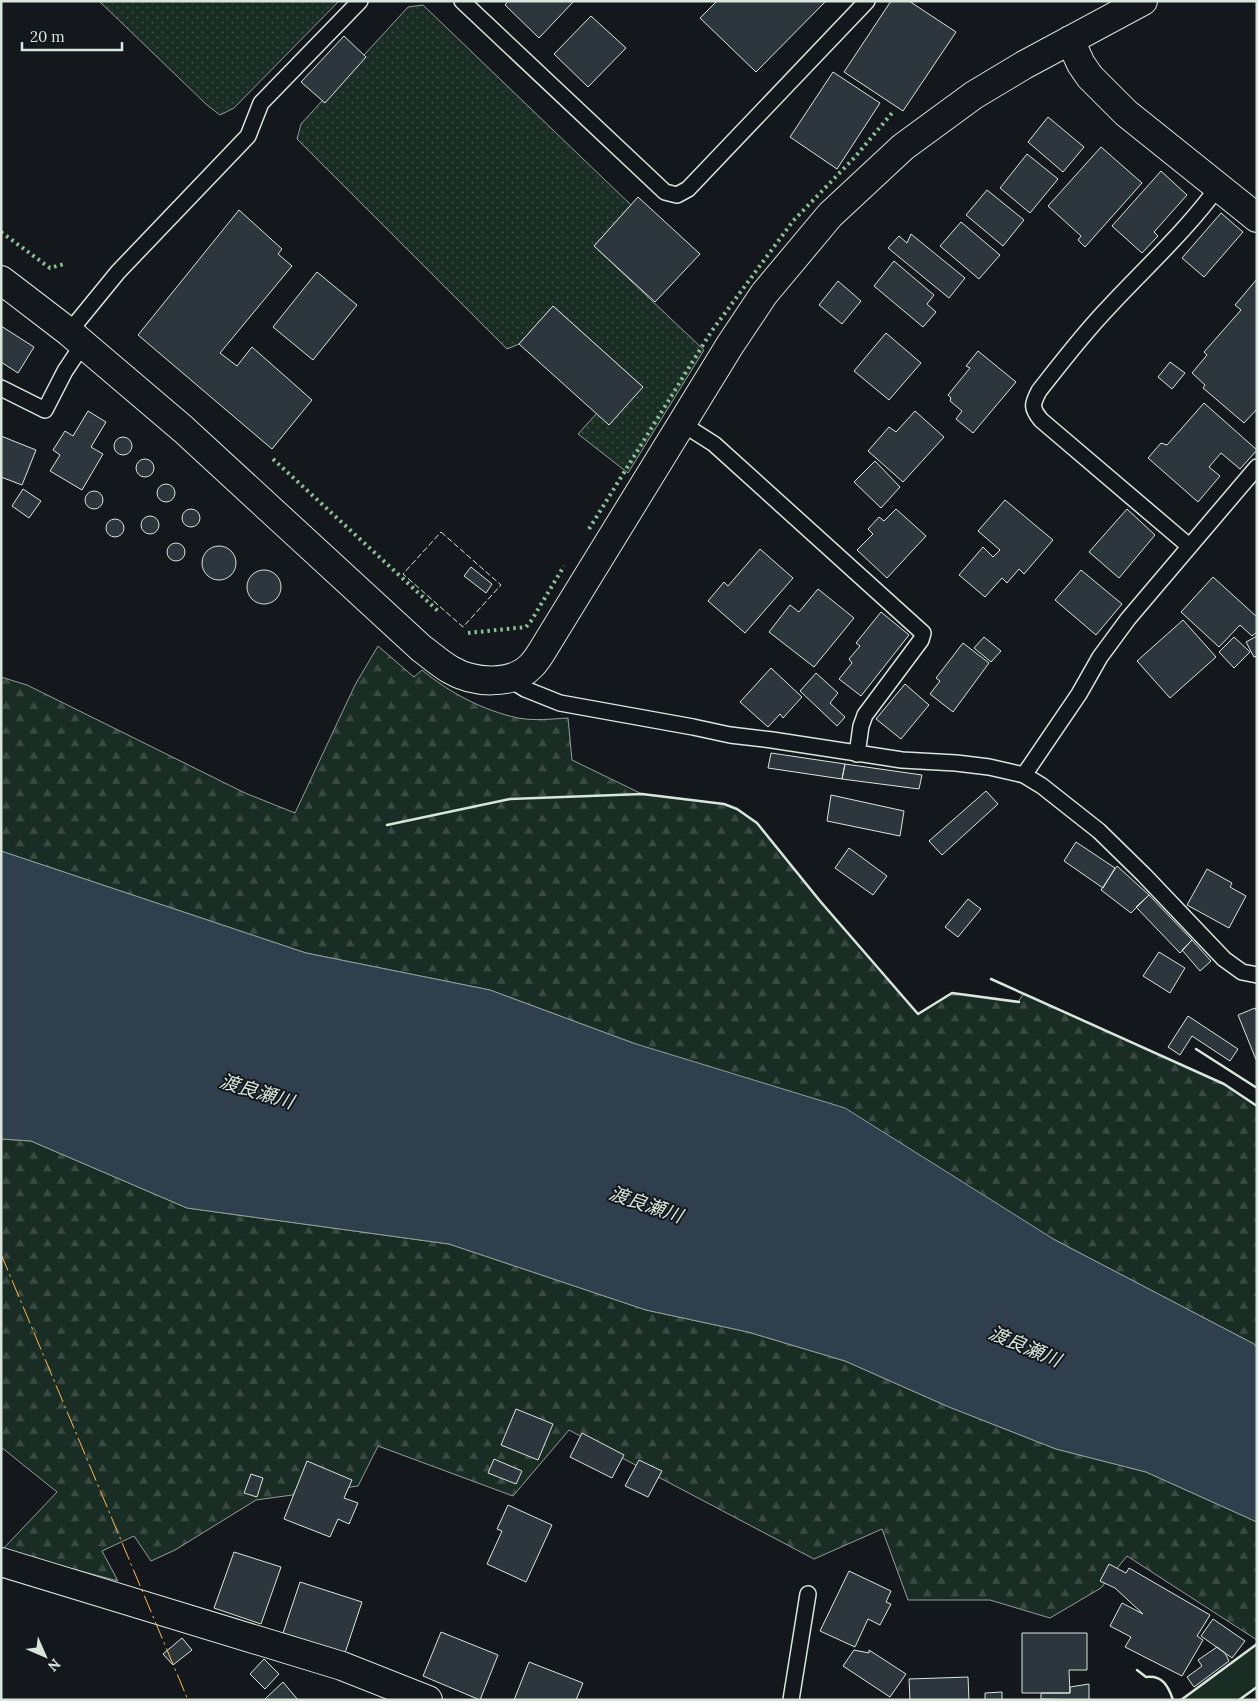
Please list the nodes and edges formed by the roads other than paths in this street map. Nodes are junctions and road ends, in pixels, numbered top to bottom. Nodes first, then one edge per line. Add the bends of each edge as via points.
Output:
1 (360, 1) edge
2 (462, 1) edge
3 (867, 1) edge
4 (1143, 1) edge
5 (1070, 40) junction
6 (1218, 187) junction
7 (1257, 218) edge
8 (1, 280) edge
9 (76, 338) junction
10 (1, 388) edge
11 (681, 423) junction
12 (1257, 467) edge
13 (1188, 546) junction
14 (509, 678) junction
15 (857, 754) junction
16 (1024, 775) junction
17 (1257, 975) edge
18 (1, 1562) edge
19 (808, 1594) dead end
20 (428, 1700) edge
21 (791, 1700) edge

1 - 9 lane via 261,103 248,136 118,272
2 - 3 lane via 665,192 678,195 688,189
4 - 5 street
5 - 6 street via 1090,77 1126,113
5 - 11 street via 974,95 930,126 903,146 830,215 764,294
6 - 7 street
6 - 13 lane via 1165,250 1106,310 1039,390 1033,402 1041,420
8 - 9 street
9 - 10 lane via 65,371 45,410
9 - 14 street via 212,455 441,664 468,677 483,680
11 - 14 street via 548,643 531,666
11 - 15 lane via 714,444 923,633 865,715
12 - 13 lane
13 - 16 lane via 1122,626
14 - 15 lane via 525,689 560,703 730,735
15 - 16 lane via 970,764
16 - 17 lane via 1099,831 1224,959 1242,972
18 - 20 street via 342,1666
19 - 21 lane

